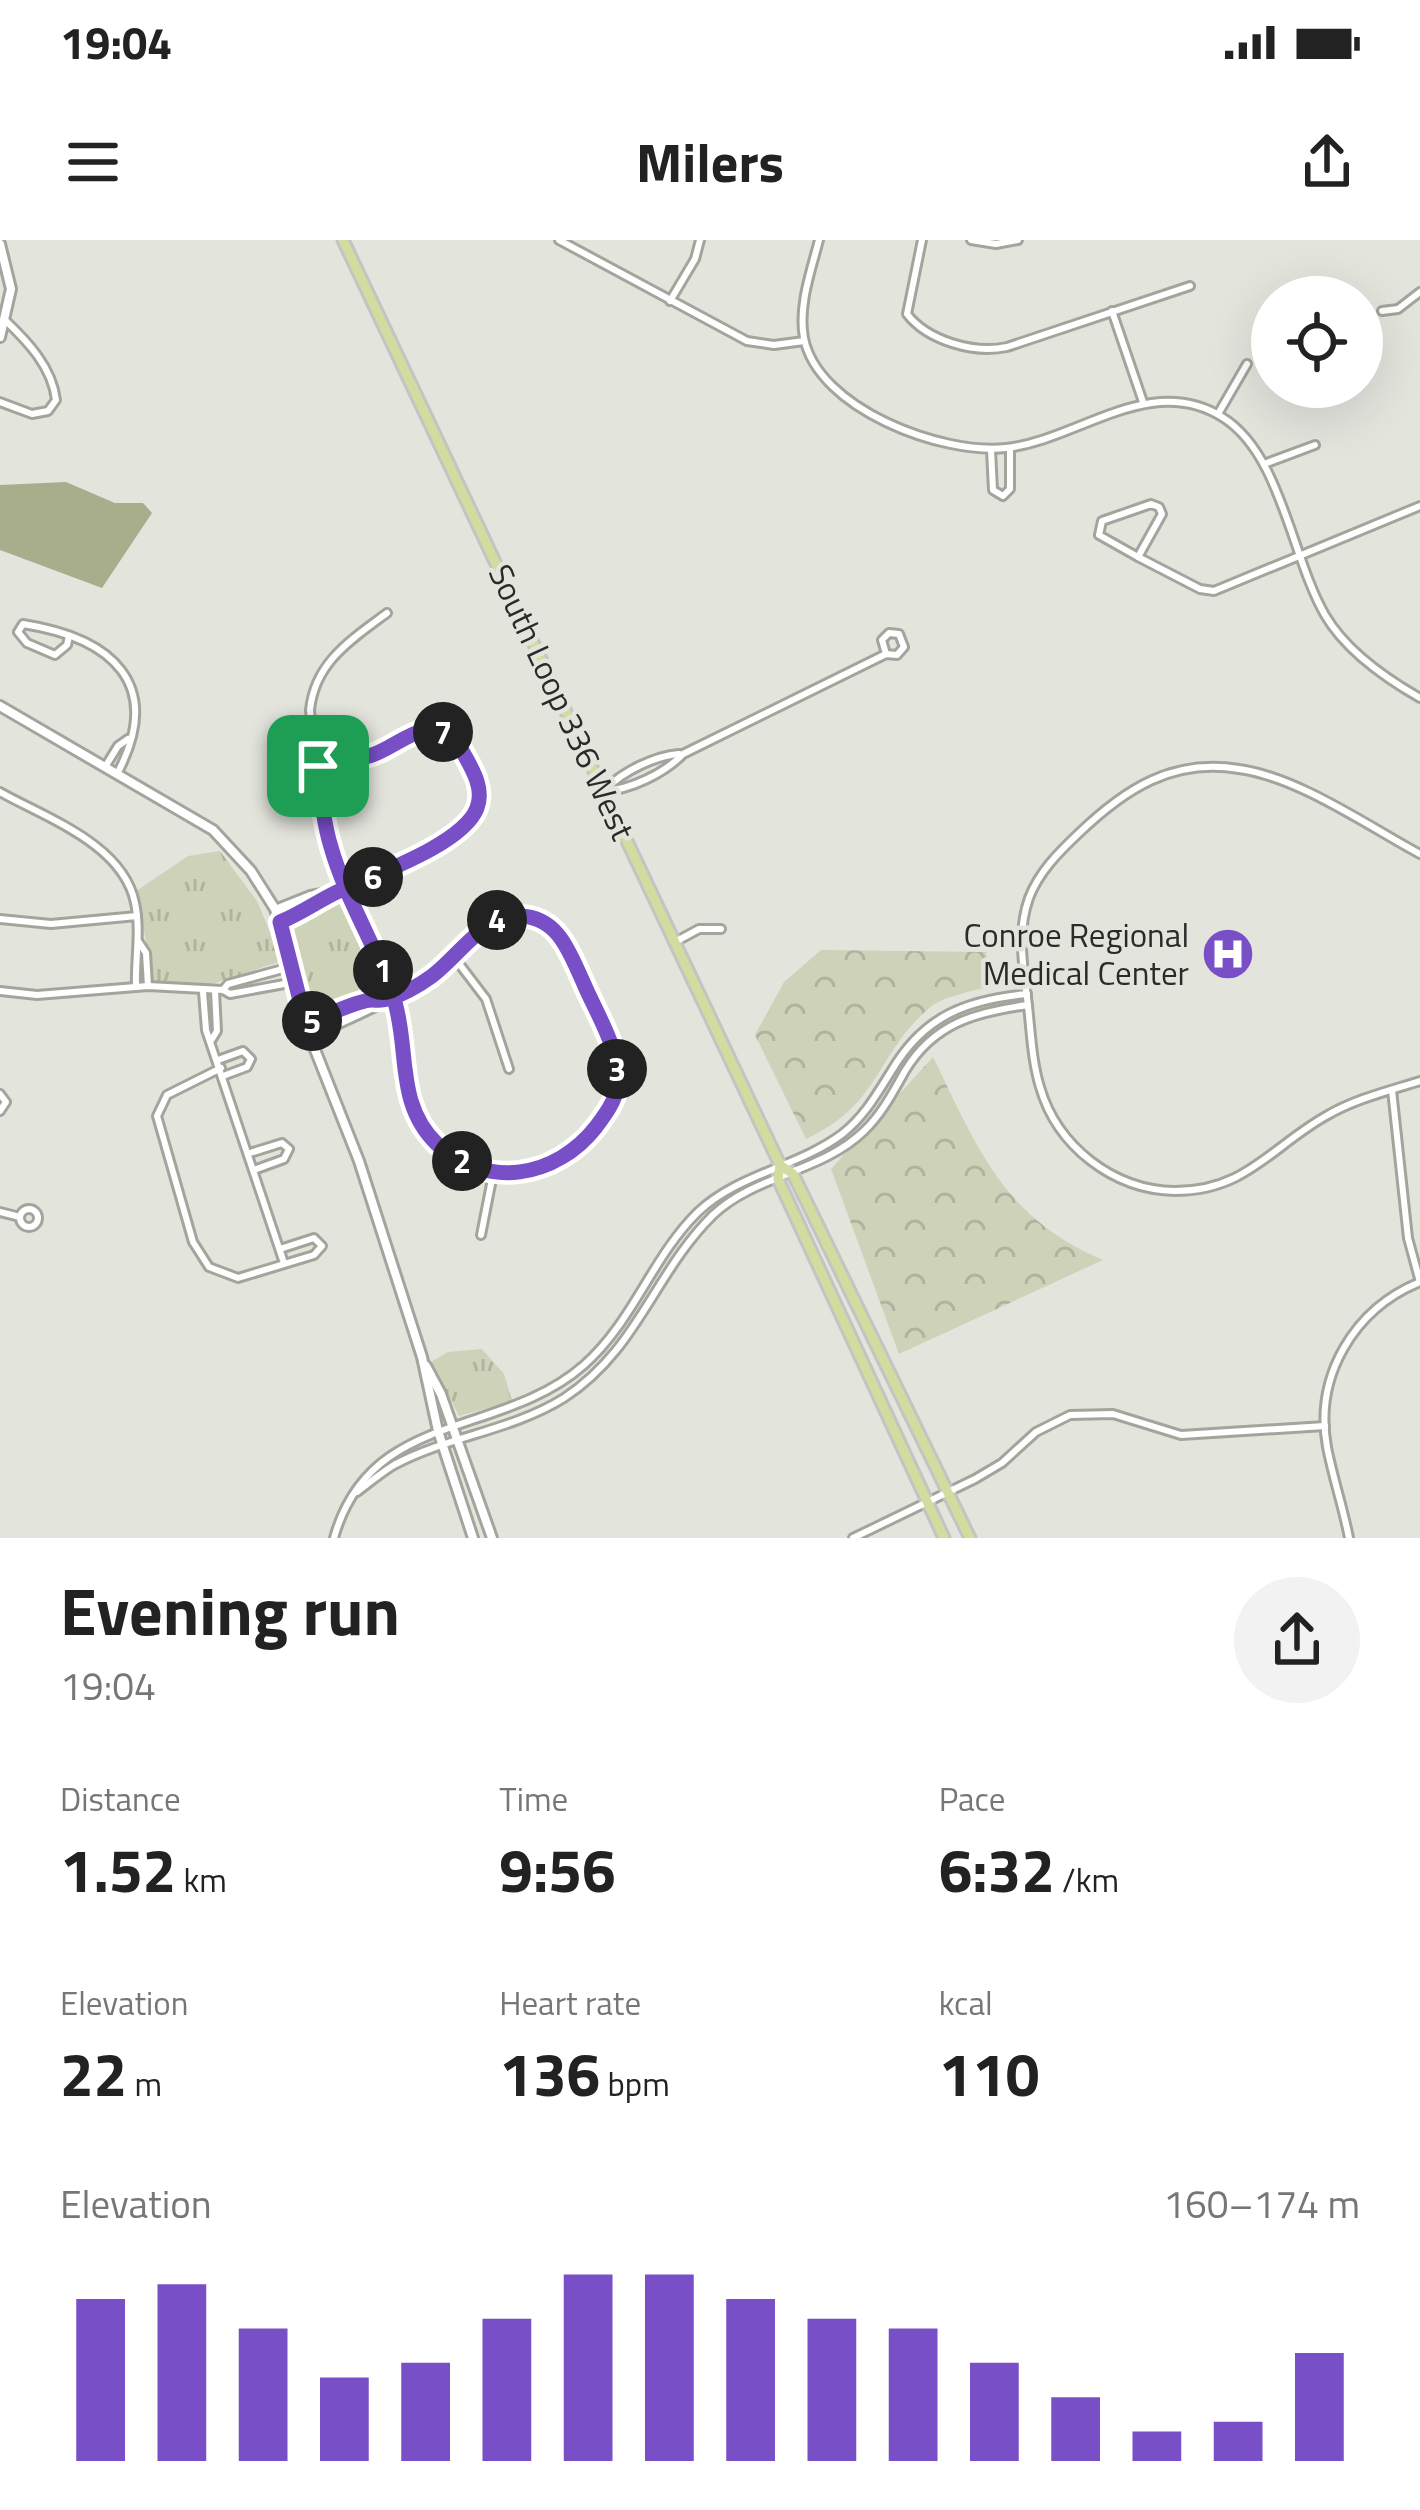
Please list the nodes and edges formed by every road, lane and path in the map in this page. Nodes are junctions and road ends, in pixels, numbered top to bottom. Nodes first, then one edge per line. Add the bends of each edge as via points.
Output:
1 (343, 240) edge
2 (560, 240) edge
3 (700, 240) edge
4 (819, 240) edge
5 (922, 240) edge
6 (970, 240) edge
7 (1018, 240) edge
8 (0, 244) edge
9 (1190, 286) dead end
10 (1420, 292) edge
11 (670, 301) junction
12 (1112, 311) junction
13 (1383, 311) edge
14 (5, 320) junction
15 (0, 337) edge
16 (804, 341) junction
17 (1247, 364) dead end
18 (0, 402) edge
19 (1143, 402) junction
20 (1219, 414) junction
21 (1315, 446) dead end
22 (1010, 448) junction
23 (991, 449) junction
24 (1264, 464) junction
25 (1420, 506) edge
26 (1138, 557) junction
27 (1297, 557) junction
28 (386, 613) dead end
29 (69, 636) junction
30 (886, 654) dead end
31 (1419, 696) edge
32 (0, 706) edge
33 (429, 730) junction
34 (444, 733) junction
35 (128, 739) junction
36 (318, 766) junction
37 (105, 767) junction
38 (117, 774) junction
39 (604, 790) junction
40 (0, 792) edge
41 (1420, 854) edge
42 (346, 889) junction
43 (332, 894) junction
44 (275, 909) junction
45 (137, 916) junction
46 (0, 919) edge
47 (280, 922) junction
48 (721, 929) dead end
49 (138, 941) junction
50 (675, 942) junction
51 (454, 957) junction
52 (290, 967) junction
53 (295, 982) junction
54 (148, 986) junction
55 (136, 987) junction
56 (0, 991) edge
57 (219, 991) junction
58 (203, 992) junction
59 (1027, 994) junction
60 (393, 995) junction
61 (383, 1000) junction
62 (1028, 1005) junction
63 (306, 1024) junction
64 (310, 1037) junction
65 (212, 1039) junction
66 (221, 1068) junction
67 (509, 1069) dead end
68 (1420, 1082) edge
69 (1392, 1090) junction
70 (0, 1094) edge
71 (869, 1106) junction
72 (0, 1111) edge
73 (879, 1114) junction
74 (249, 1153) junction
75 (780, 1165) junction
76 (254, 1170) junction
77 (493, 1174) junction
78 (793, 1174) junction
79 (778, 1179) junction
80 (0, 1212) edge
81 (20, 1217) dead end
82 (481, 1234) dead end
83 (280, 1249) junction
84 (284, 1264) junction
85 (1420, 1282) edge
86 (422, 1357) junction
87 (453, 1426) junction
88 (1324, 1426) junction
89 (438, 1431) junction
90 (458, 1442) junction
91 (443, 1447) junction
92 (949, 1492) junction
93 (354, 1494) junction
94 (927, 1502) junction
95 (334, 1538) edge
96 (473, 1538) edge
97 (492, 1538) edge
98 (853, 1538) edge
99 (944, 1538) edge
100 (970, 1538) edge
101 (1349, 1538) edge

1 - 39 main road, South Loop 336 West
2 - 11 street
3 - 11 street
4 - 16 street via 803,305
5 - 12 street via 907,314 952,343 1007,347
6 - 7 street
8 - 14 street via 11,289
9 - 12 street
10 - 13 street
11 - 16 street via 747,341
12 - 19 street
14 - 15 street
14 - 18 street via 28,342 56,400 32,414
16 - 23 street via 820,372 854,403 940,442
17 - 20 street
19 - 20 street via 1178,401
19 - 22 street
20 - 24 street
21 - 24 street
22 - 23 street
22 - 23 street via 1003,496 993,490
24 - 27 street
25 - 27 street
26 - 26 street via 1102,538 1098,526 1156,505 1161,518
26 - 27 street via 1214,591
27 - 31 street via 1339,634
28 - 36 street via 334,654 318,678 310,710
29 - 29 street via 23,624 18,632 56,655
29 - 35 street via 97,646 132,688 137,707
30 - 39 street via 673,765
32 - 37 street
33 - 34 street
33 - 34 street via 443,708
33 - 36 street via 375,754
34 - 42 street via 458,743 479,786 472,818
35 - 37 street
35 - 38 street
36 - 42 street via 330,847
37 - 38 street
38 - 44 street via 213,830
39 - 50 main road, South Loop 336 West
40 - 45 street via 106,855 132,892
41 - 59 street via 1259,773 1202,766 1151,778 1101,812 1036,883 1021,932
42 - 43 street
42 - 60 street
43 - 44 street
43 - 47 street
44 - 47 street
45 - 46 street via 51,924
45 - 49 street
47 - 52 street
48 - 50 street
49 - 54 street
49 - 55 street
50 - 75 main road, South Loop 336 West
51 - 60 street
51 - 67 street via 486,1000
51 - 77 street via 497,920 545,922 570,954 616,1060 614,1097 585,1140 548,1166
52 - 53 street
52 - 57 street
53 - 57 street
53 - 63 street
54 - 55 street
54 - 58 street
55 - 56 street
57 - 58 street
57 - 65 street
58 - 65 street
59 - 62 street
59 - 71 street via 973,1002 934,1020 902,1052
60 - 61 street
60 - 77 street via 419,1123 445,1151
61 - 63 street
61 - 64 street
62 - 69 street via 1041,1092 1060,1130 1106,1172 1148,1188 1224,1184 1322,1118
62 - 73 street via 977,1013 941,1030
63 - 64 street
64 - 86 street
65 - 66 street
66 - 74 street
66 - 84 street via 167,1094 157,1116 193,1242 224,1276
68 - 69 street
69 - 85 street
70 - 72 street
71 - 73 street
71 - 75 street via 836,1138
73 - 78 street via 848,1144
74 - 76 street
74 - 76 street via 282,1143 289,1149 284,1159
75 - 78 main road
75 - 79 main road
75 - 87 street via 696,1214 578,1370 518,1405
76 - 83 street
77 - 82 street
78 - 79 street
78 - 92 main road
79 - 90 street via 712,1216 602,1369 531,1416
79 - 94 main road
80 - 81 street
83 - 84 street
83 - 84 street via 321,1243 314,1255
85 - 88 street via 1379,1305 1352,1334 1328,1386
86 - 87 street
86 - 89 street
87 - 89 street
87 - 90 street
88 - 92 street via 1181,1435 1113,1414 1070,1415
88 - 101 street
89 - 91 street
89 - 93 street via 386,1456
90 - 91 street
90 - 97 street
91 - 93 street via 391,1467
91 - 96 street
92 - 94 street
92 - 100 main road
93 - 95 street
94 - 98 street
94 - 99 main road

